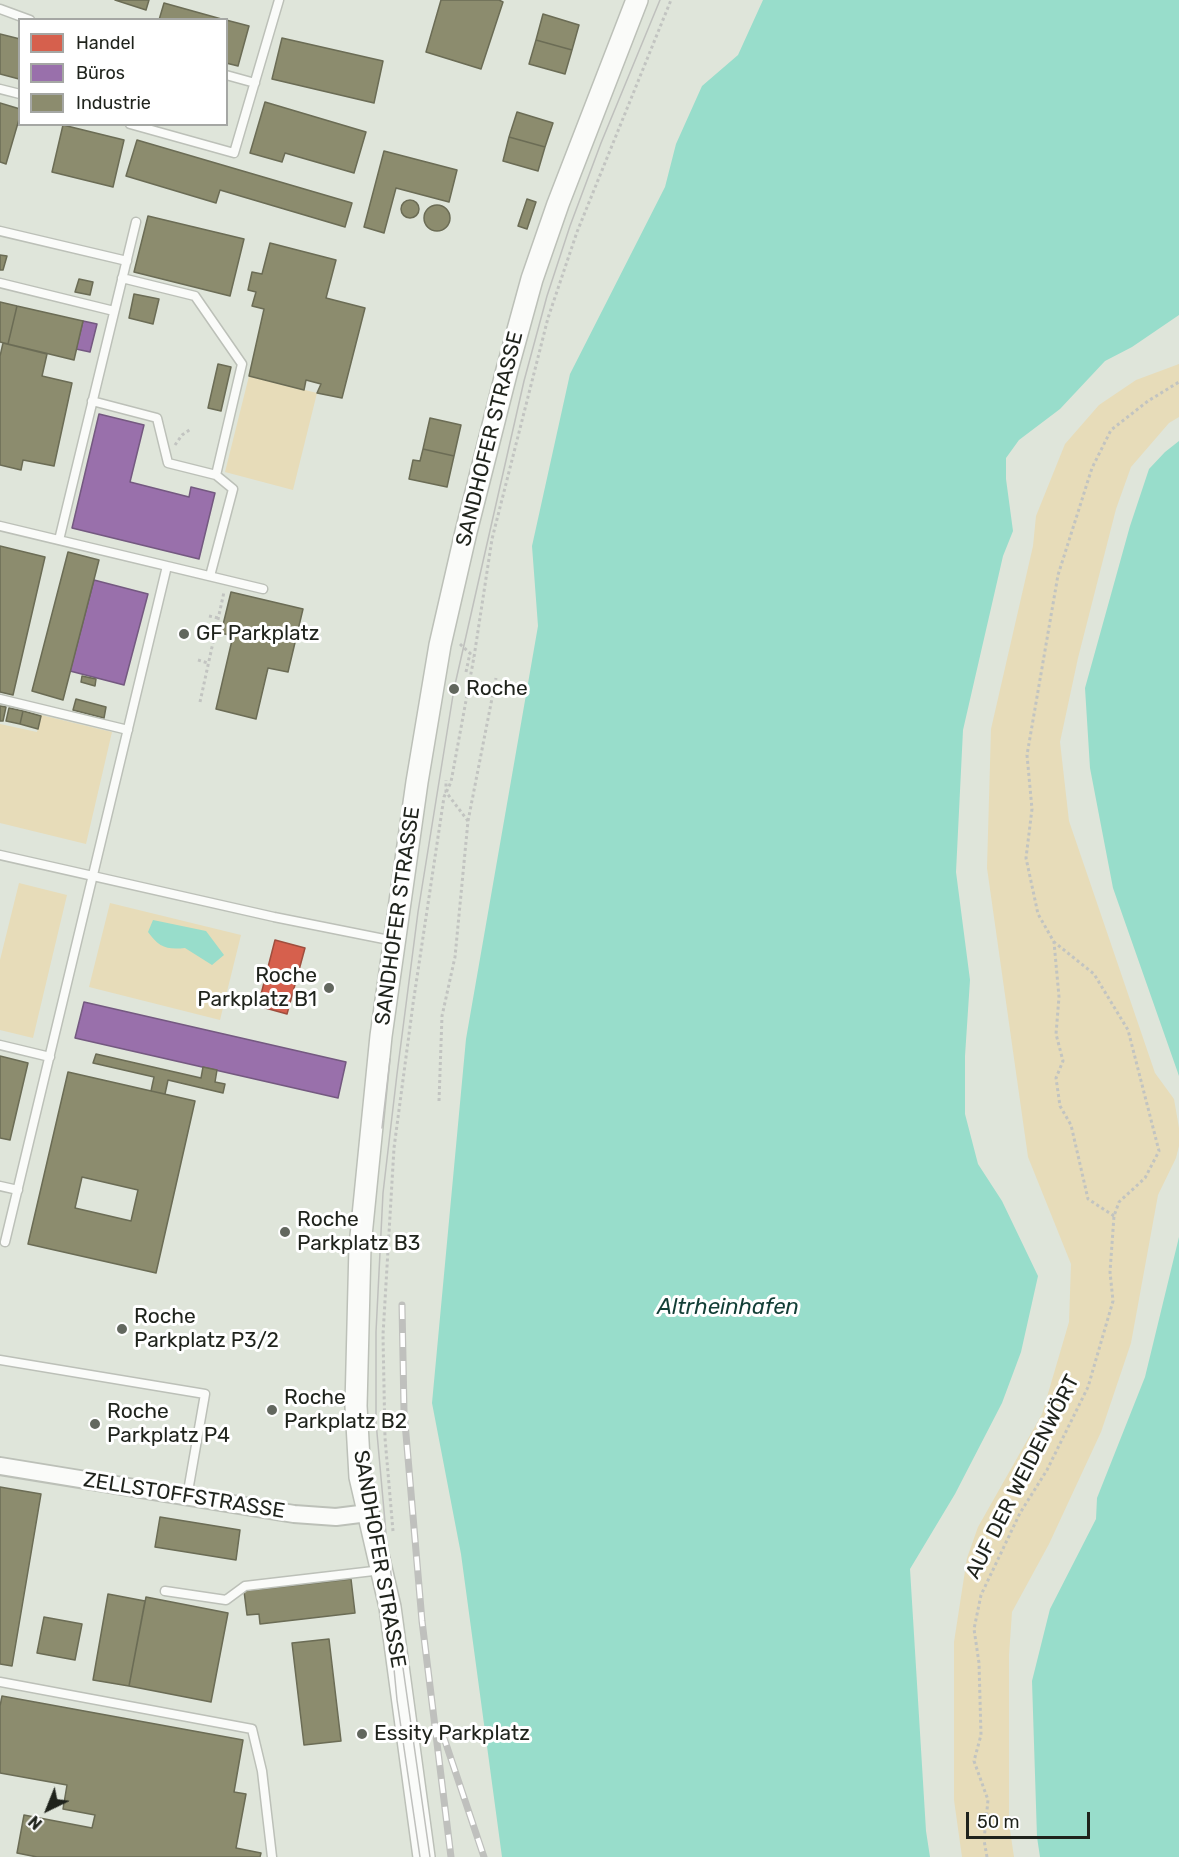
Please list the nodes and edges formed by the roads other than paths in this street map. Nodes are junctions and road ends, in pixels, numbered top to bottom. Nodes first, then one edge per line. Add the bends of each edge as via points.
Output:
1 (279, 0) edge
2 (637, 0) edge
3 (0, 9) edge
4 (25, 18) edge
5 (228, 75) edge
6 (255, 82) junction
7 (0, 89) edge
8 (18, 94) edge
9 (137, 126) edge
10 (136, 222) dead end
11 (0, 231) edge
12 (127, 261) junction
13 (122, 278) junction
14 (0, 283) edge
15 (114, 311) junction
16 (92, 401) junction
17 (216, 475) junction
18 (0, 526) edge
19 (59, 540) junction
20 (167, 566) junction
21 (210, 576) junction
22 (263, 589) dead end
23 (0, 699) edge
24 (128, 730) junction
25 (0, 855) edge
26 (94, 876) junction
27 (394, 941) junction
28 (0, 1045) edge
29 (50, 1057) junction
30 (0, 1186) edge
31 (18, 1190) junction
32 (5, 1242) dead end
33 (0, 1360) edge
34 (0, 1466) edge
35 (187, 1497) junction
36 (368, 1513) junction
37 (382, 1570) junction
38 (165, 1591) dead end
39 (0, 1682) edge
40 (272, 1857) edge
41 (424, 1857) edge

1 - 6 lane
2 - 27 street, SANDHOFER STRASSE via 558,204 532,279 504,382 440,645
3 - 4 lane
5 - 6 lane
6 - 9 lane via 234,153
7 - 8 lane
10 - 12 lane
11 - 12 lane
12 - 13 lane
13 - 15 lane
13 - 17 lane via 195,296 242,364
14 - 15 lane
15 - 16 lane
16 - 17 lane via 157,418 168,463
16 - 19 lane
17 - 21 lane via 233,489
18 - 19 lane
19 - 20 lane
20 - 21 lane
20 - 24 lane
21 - 22 lane
23 - 24 lane
24 - 26 lane
25 - 26 lane
26 - 27 lane
26 - 29 lane
27 - 36 street, SANDHOFER STRASSE via 360,1246 356,1406 360,1477
28 - 29 lane
29 - 31 lane
30 - 31 lane
31 - 32 lane
33 - 35 lane via 205,1394
34 - 35 street, ZELLSTOFFSTRASSE
35 - 36 street, ZELLSTOFFSTRASSE via 294,1514 336,1517
36 - 37 street, SANDHOFER STRASSE
37 - 38 lane via 245,1586 226,1600
37 - 41 street, SANDHOFER STRASSE
39 - 40 lane via 252,1729 262,1771

